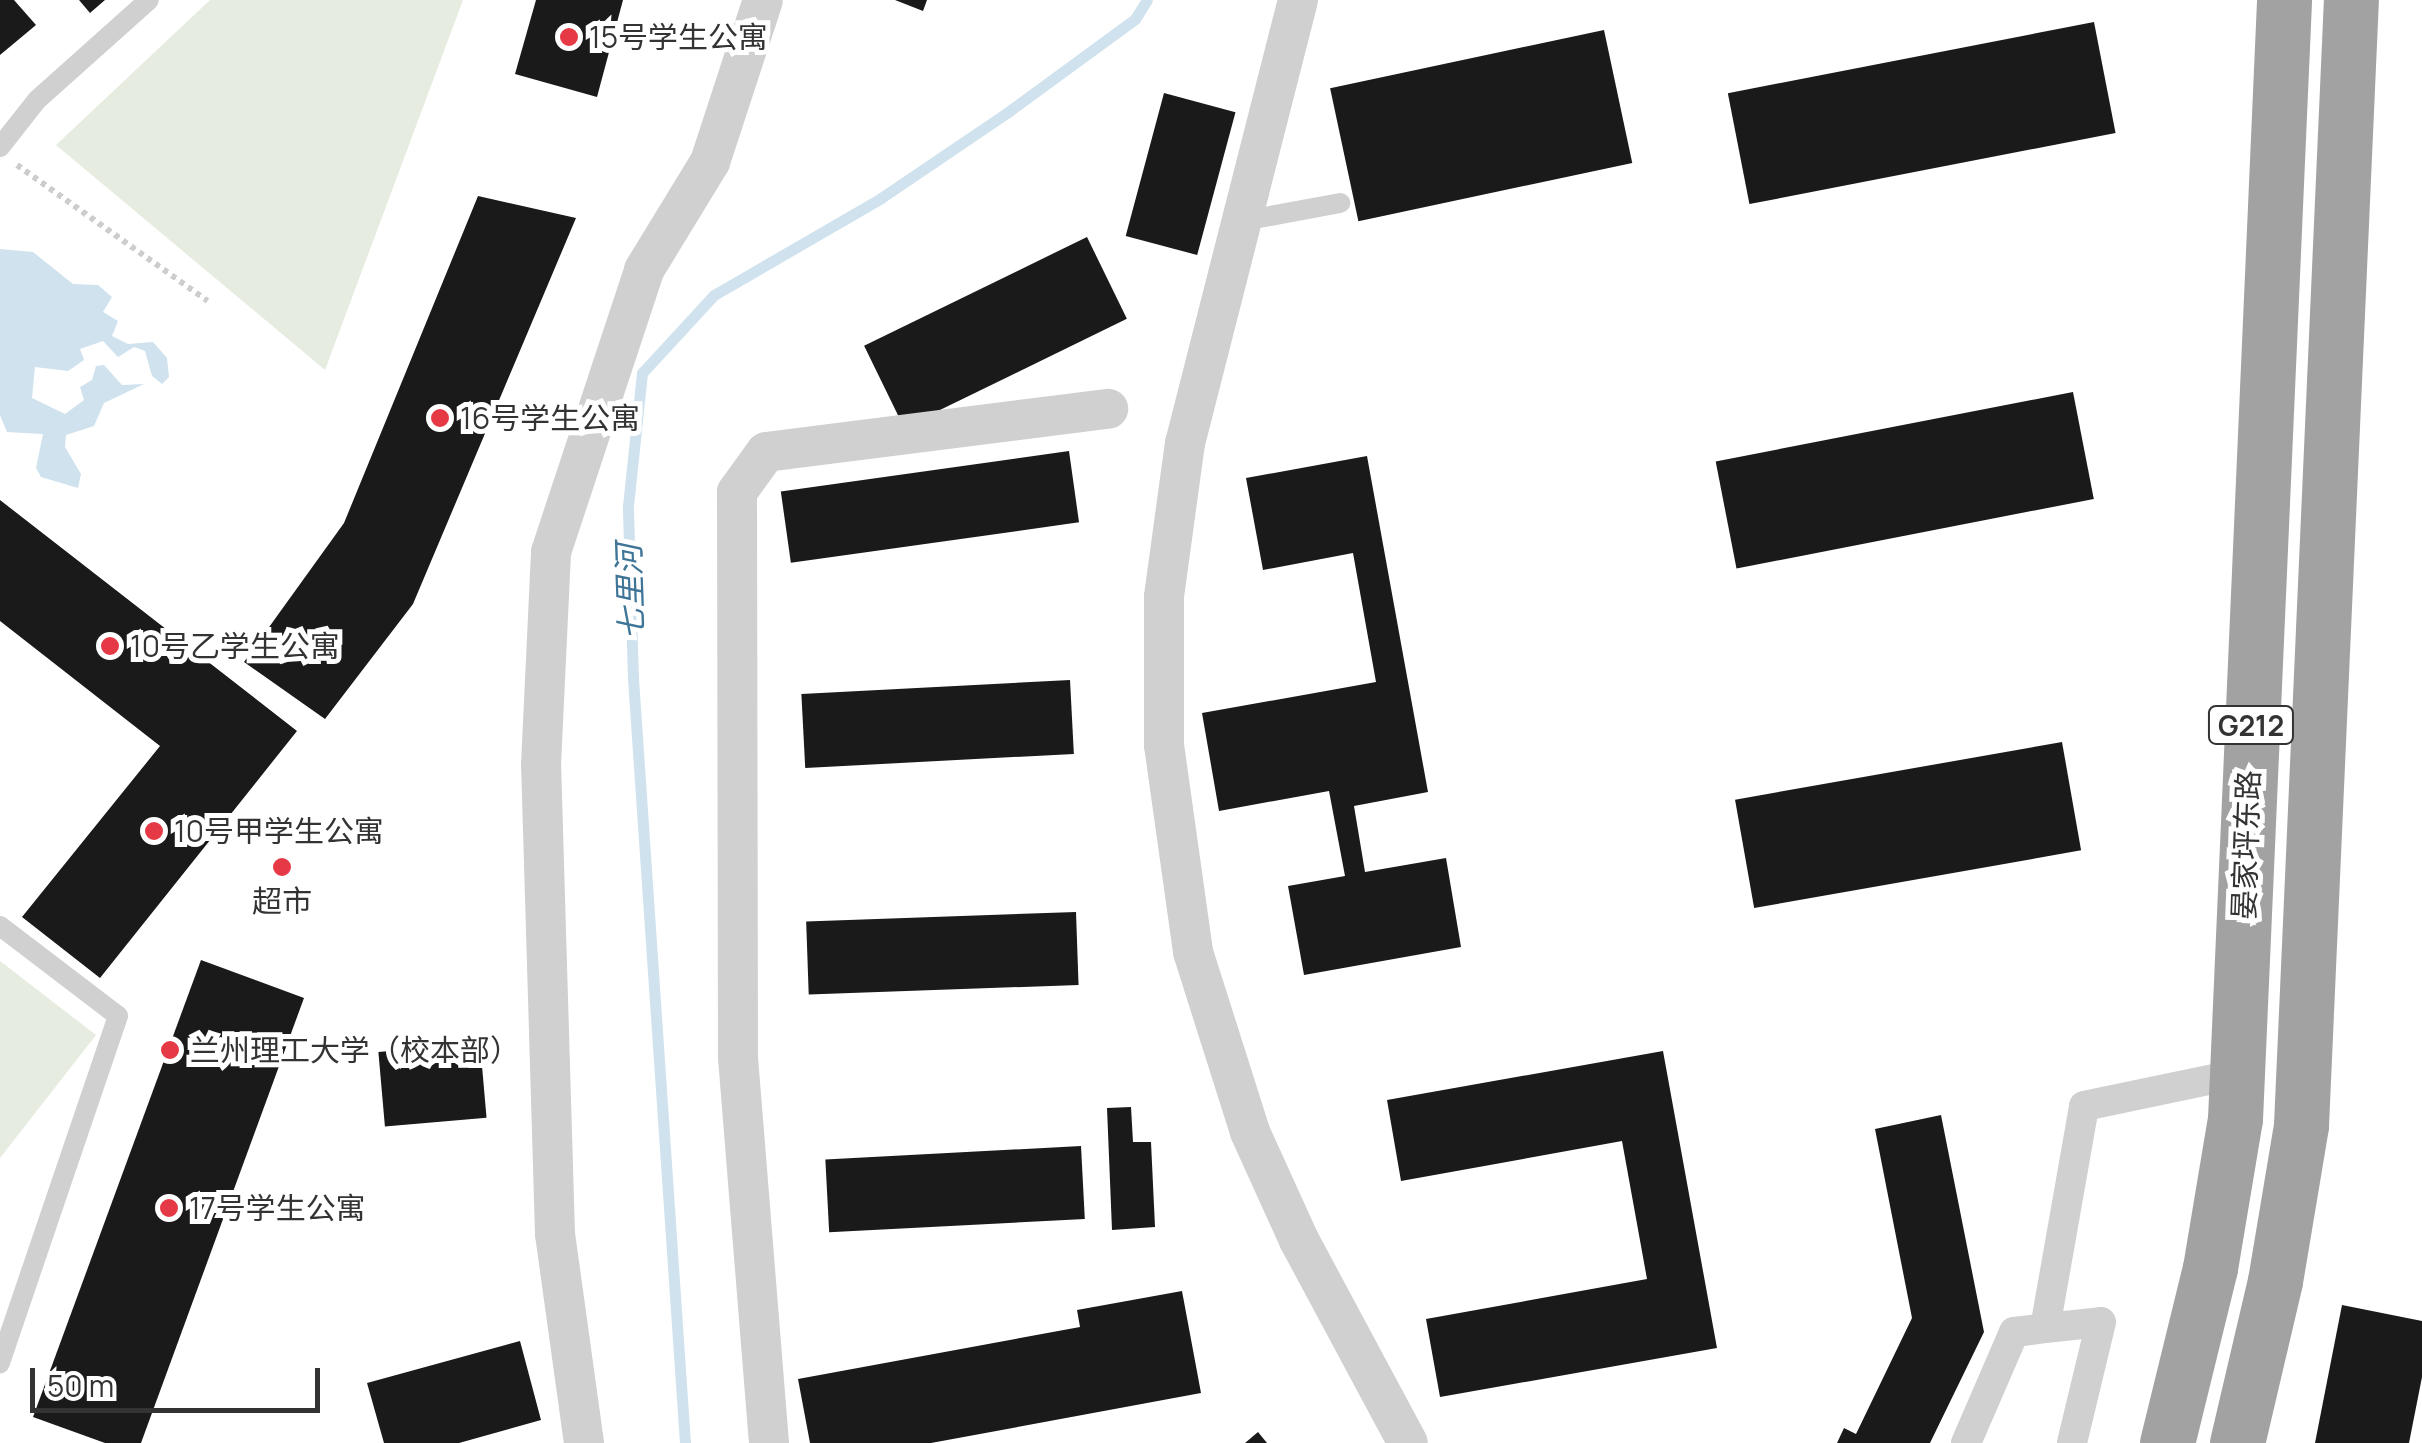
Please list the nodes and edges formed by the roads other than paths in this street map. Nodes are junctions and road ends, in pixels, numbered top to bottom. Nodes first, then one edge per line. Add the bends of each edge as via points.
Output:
1 (149, 0) edge
2 (763, 0) edge
3 (1298, 0) edge
4 (2284, 0) edge
5 (2351, 0) edge
6 (0, 150) edge
7 (1340, 202) dead end
8 (1243, 221) junction
9 (1108, 409) dead end
10 (0, 926) edge
11 (2237, 1074) junction
12 (2045, 1328) junction
13 (0, 1363) edge
14 (584, 1443) edge
15 (769, 1443) edge
16 (1408, 1443) edge
17 (1966, 1443) edge
18 (2072, 1443) edge
19 (2166, 1443) edge
20 (2237, 1443) edge

1 - 6 lane via 36,100
2 - 14 street via 710,162 644,270 552,552 541,766 554,1215
3 - 8 street
4 - 11 highway, 晏家坪东路 / G212
5 - 20 highway, G212 via 2302,1125
7 - 8 lane
8 - 16 street via 1203,366 1172,520 1162,675 1170,814 1193,952 1250,1132 1352,1346
9 - 15 street via 766,452 737,492 738,1058 754,1324
10 - 13 lane via 118,1016
11 - 12 street via 2084,1106
11 - 19 highway, 晏家坪东路 / G212 via 2210,1268
12 - 17 street via 2014,1332
12 - 18 street via 2101,1322

